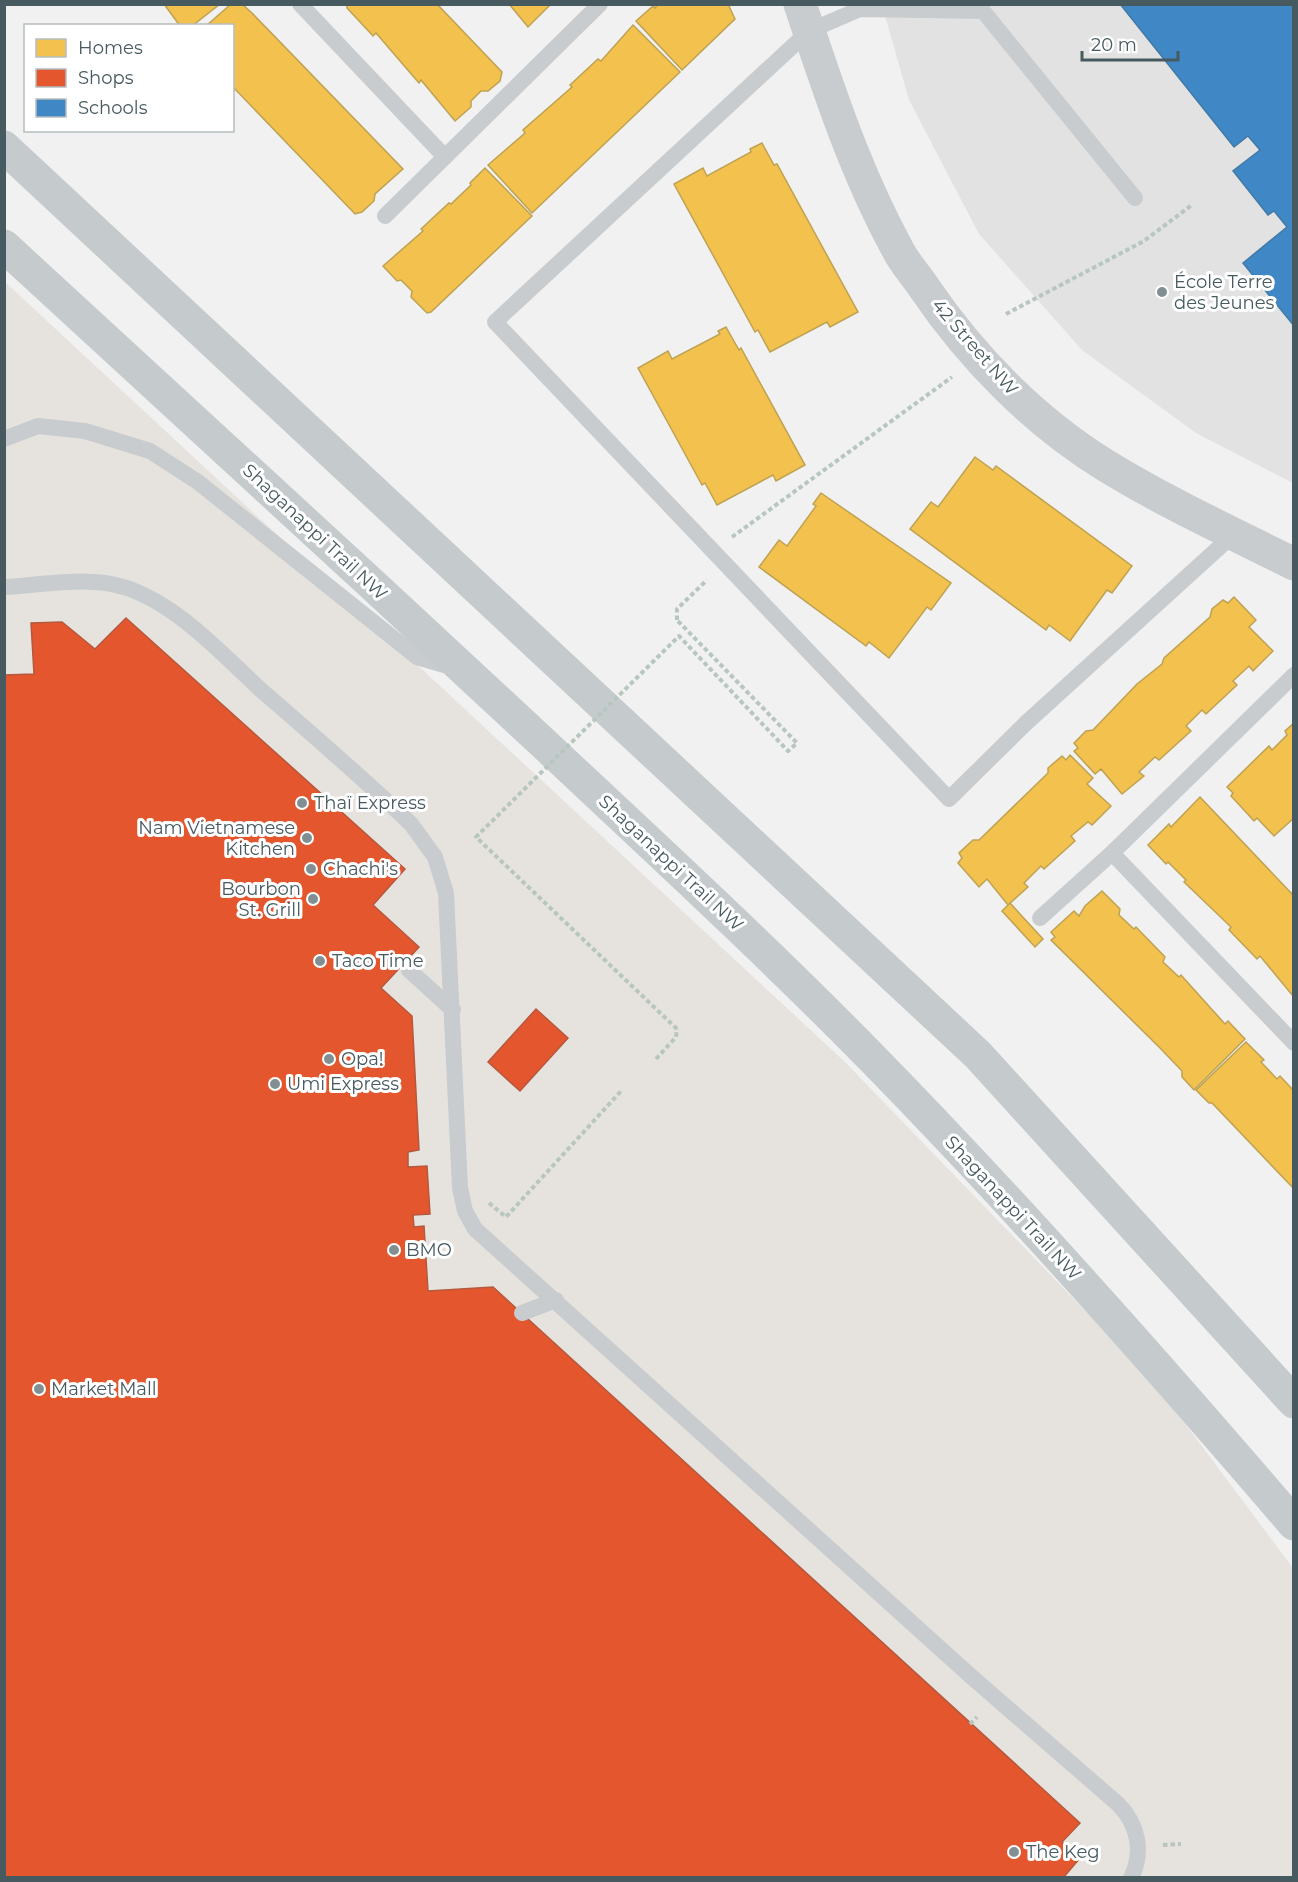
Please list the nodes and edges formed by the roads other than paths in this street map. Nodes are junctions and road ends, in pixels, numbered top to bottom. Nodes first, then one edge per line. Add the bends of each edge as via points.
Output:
1 (300, 4) edge
2 (600, 4) edge
3 (805, 18) edge
4 (4, 147) edge
5 (445, 157) junction
6 (1135, 198) dead end
7 (385, 216) dead end
8 (4, 246) edge
9 (4, 439) edge
10 (1234, 534) junction
11 (1293, 564) edge
12 (4, 587) edge
13 (466, 671) junction
14 (1293, 675) edge
15 (1112, 853) junction
16 (1040, 918) dead end
17 (409, 970) dead end
18 (453, 1010) junction
19 (1293, 1043) edge
20 (556, 1300) junction
21 (522, 1313) dead end
22 (1293, 1402) edge
23 (1293, 1524) edge
24 (1131, 1878) edge

1 - 5 lane
2 - 5 lane
3 - 6 lane via 860,9 983,11
3 - 10 street, 42 Street NW via 853,156 898,251 941,313 1029,407 1104,464
3 - 10 lane via 495,322 949,799 1025,724
4 - 22 main road via 978,1055
5 - 7 lane
8 - 13 main road, Shaganappi Trail NW
9 - 13 lane via 38,426 84,431 150,451 198,482 417,657
10 - 11 street, 42 Street NW
12 - 18 lane via 110,584 154,601 216,649 406,818 429,848 443,880
13 - 23 main road, Shaganappi Trail NW via 884,1070 1158,1365
14 - 15 lane
15 - 16 lane
15 - 19 lane
17 - 18 lane
18 - 20 lane via 460,1188 465,1210 483,1237
20 - 21 lane
20 - 24 lane via 974,1680 1118,1804 1133,1824 1139,1846

